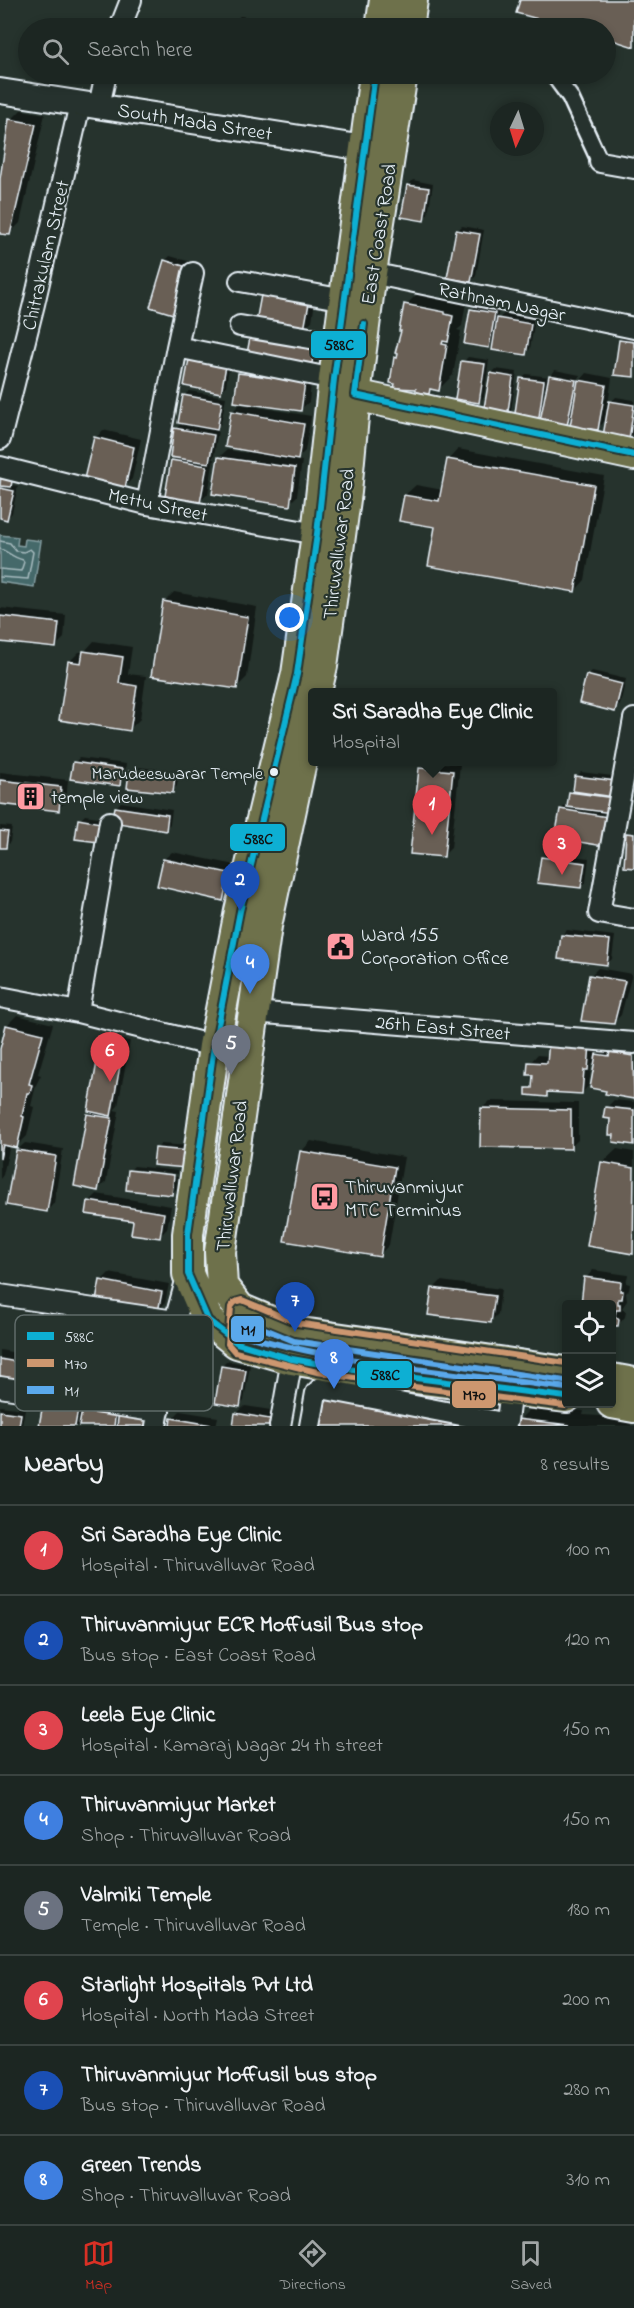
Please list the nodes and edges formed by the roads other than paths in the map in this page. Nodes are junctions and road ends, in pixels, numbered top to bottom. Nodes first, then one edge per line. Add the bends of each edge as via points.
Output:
1 (131, 0) edge
2 (385, 0) edge
3 (412, 0) edge
4 (124, 18) edge
5 (382, 18) edge
6 (409, 18) edge
7 (101, 84) edge
8 (375, 84) edge
9 (399, 84) edge
10 (560, 84) edge
11 (0, 91) edge
12 (90, 105) junction
13 (378, 150) junction
14 (600, 162) joint
15 (634, 168) edge
16 (193, 273) dead end
17 (371, 273) junction
18 (240, 281) dead end
19 (345, 300) junction
20 (240, 326) dead end
21 (634, 328) edge
22 (339, 343) junction
23 (177, 347) junction
24 (345, 387) junction
25 (0, 439) edge
26 (634, 454) edge
27 (0, 467) edge
28 (334, 490) junction
29 (147, 504) junction
30 (317, 534) junction
31 (317, 688) edge
32 (634, 719) edge
33 (308, 729) edge
34 (110, 822) dead end
35 (634, 919) edge
36 (0, 997) edge
37 (78, 1012) junction
38 (253, 1012) junction
39 (634, 1043) edge
40 (214, 1046) junction
41 (188, 1274) junction
42 (0, 1295) edge
43 (130, 1315) edge
44 (177, 1315) edge
45 (206, 1315) edge
46 (213, 1324) edge
47 (292, 1359) junction
48 (562, 1371) edge
49 (616, 1380) edge
50 (634, 1383) edge
51 (0, 1387) edge
52 (511, 1389) junction
53 (15, 1390) edge
54 (562, 1396) edge
55 (616, 1404) edge
56 (634, 1407) edge
57 (118, 1411) edge
58 (157, 1419) edge
59 (503, 1424) edge
60 (280, 1426) edge
61 (310, 1426) edge

1 - 4 street
2 - 5 main road
3 - 6 main road
7 - 12 street, Chitrakulam Street
8 - 13 main road, East Coast Road
9 - 13 main road, East Coast Road
10 - 14 street
11 - 12 street, South Mada Street
12 - 13 street, South Mada Street
12 - 25 street, Chitrakulam Street
13 - 17 main road, East Coast Road
13 - 19 main road, East Coast Road
14 - 15 street
16 - 23 street
17 - 21 street, Rathnam Nagar
17 - 24 main road, East Coast Road
18 - 19 street
19 - 22 main road, East Coast Road
20 - 22 street
22 - 24 main road, East Coast Road
23 - 24 street
23 - 29 street
24 - 26 main road
24 - 28 main road, East Coast Road
27 - 29 street, Mettu Street
28 - 30 main road, East Coast Road
28 - 31 main road, Thiruvalluvar Road via 322,666
29 - 30 street, Mettu Street
30 - 40 main road, East Coast Road via 297,674 240,911
32 - 35 street via 599,913
33 - 38 main road, Thiruvalluvar Road via 266,926
34 - 37 street
36 - 37 street
37 - 40 street
38 - 39 street, 26th East Street
38 - 48 main road, Thiruvalluvar Road via 220,1252 222,1286 240,1309 295,1332
40 - 41 main road, East Coast Road via 188,1234
41 - 44 street
41 - 45 main road
42 - 43 street
46 - 47 main road via 237,1343
47 - 52 main road
47 - 60 street
49 - 50 main road
51 - 53 street
52 - 54 main road
52 - 59 street via 509,1416
55 - 56 main road
57 - 58 street
59 - 61 street via 324,1387 316,1393

